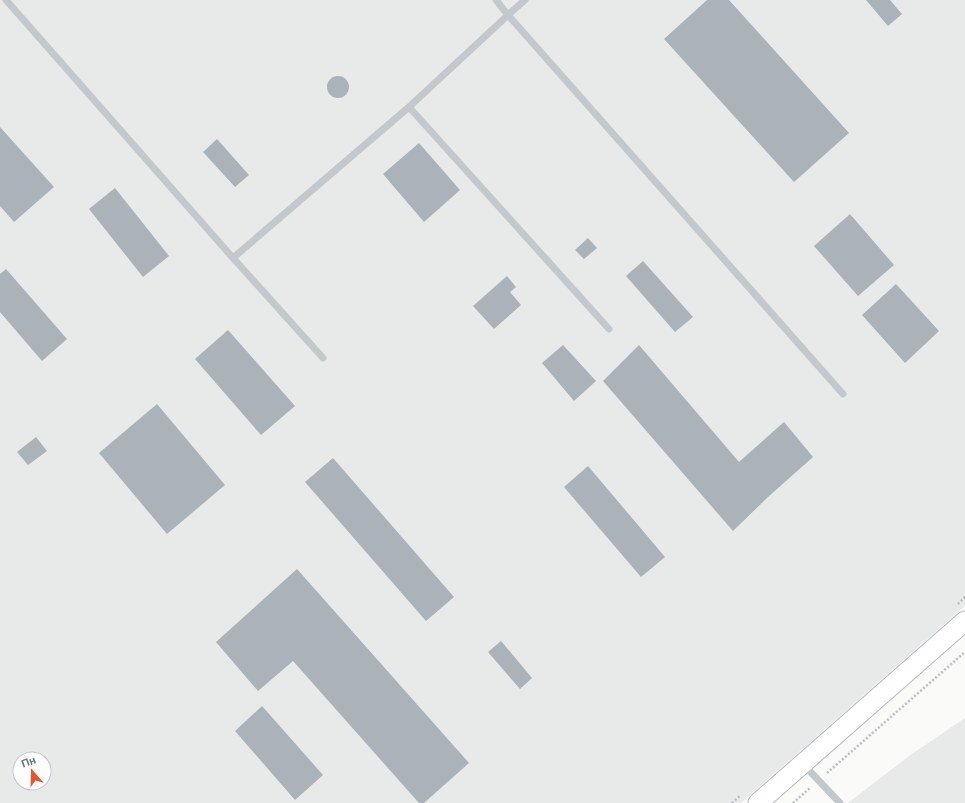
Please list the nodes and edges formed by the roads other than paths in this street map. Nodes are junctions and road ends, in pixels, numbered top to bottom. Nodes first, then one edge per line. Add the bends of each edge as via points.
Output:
1 (6, 0) edge
2 (496, 0) edge
3 (525, 0) edge
4 (508, 15) junction
5 (408, 107) junction
6 (233, 258) junction
7 (609, 329) dead end
8 (322, 358) dead end
9 (843, 394) dead end
10 (965, 621) edge
11 (803, 764) junction
12 (758, 803) edge
13 (840, 803) edge

1 - 6 lane
2 - 4 lane
3 - 4 lane
4 - 5 lane
4 - 9 lane
5 - 6 lane
5 - 7 lane
6 - 8 lane
10 - 11 main road
11 - 12 main road
11 - 13 lane

